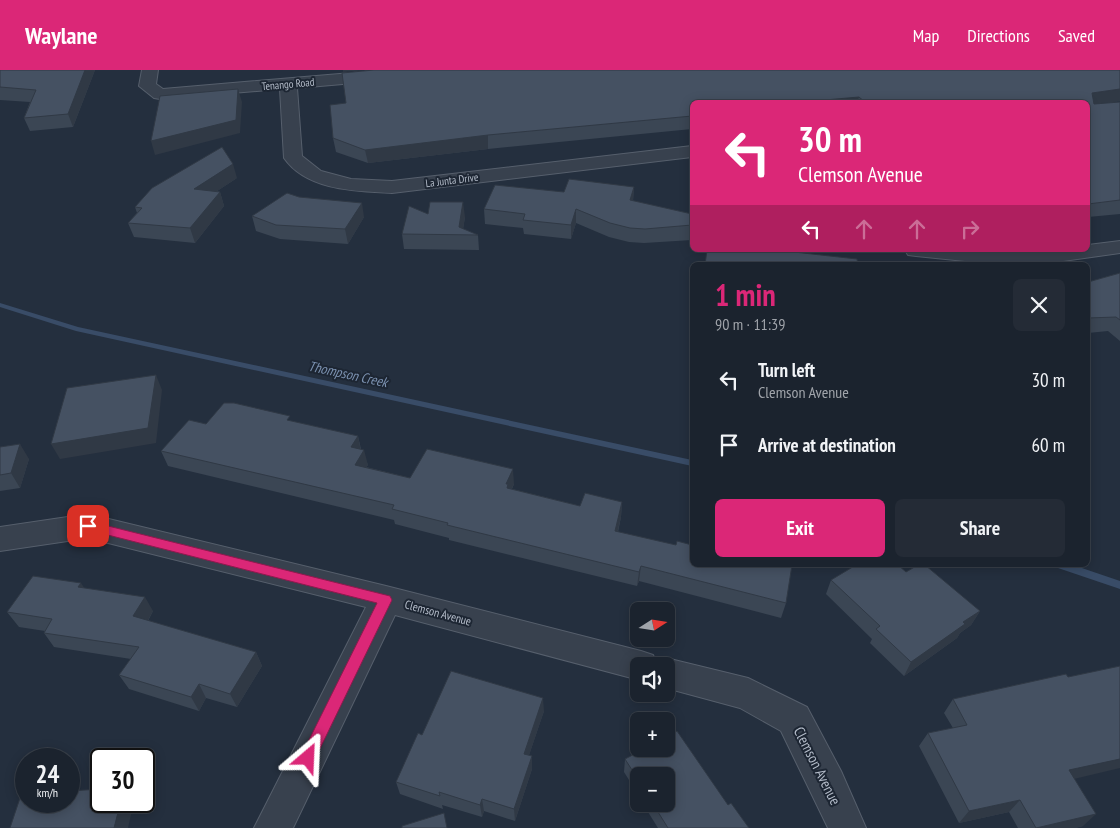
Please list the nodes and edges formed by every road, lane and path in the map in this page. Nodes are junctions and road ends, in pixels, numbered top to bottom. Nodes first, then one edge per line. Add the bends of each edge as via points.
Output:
1 (150, 70) edge
2 (446, 70) edge
3 (288, 84) junction
4 (690, 152) edge
5 (1120, 247) edge
6 (1090, 251) edge
7 (938, 252) edge
8 (1081, 252) edge
9 (0, 539) edge
10 (386, 600) junction
11 (630, 663) edge
12 (675, 675) edge
13 (273, 828) edge
14 (847, 828) edge

1 - 3 street, Tenango Road via 147,86 160,94
2 - 3 street, Tenango Road
3 - 4 street, La Junta Drive via 293,158 314,175 350,185 392,187
5 - 6 street
7 - 8 street via 1004,258
9 - 10 street, Clemson Avenue via 88,526
10 - 11 street, Clemson Avenue
10 - 13 street
12 - 14 street, Clemson Avenue via 748,694 794,719

